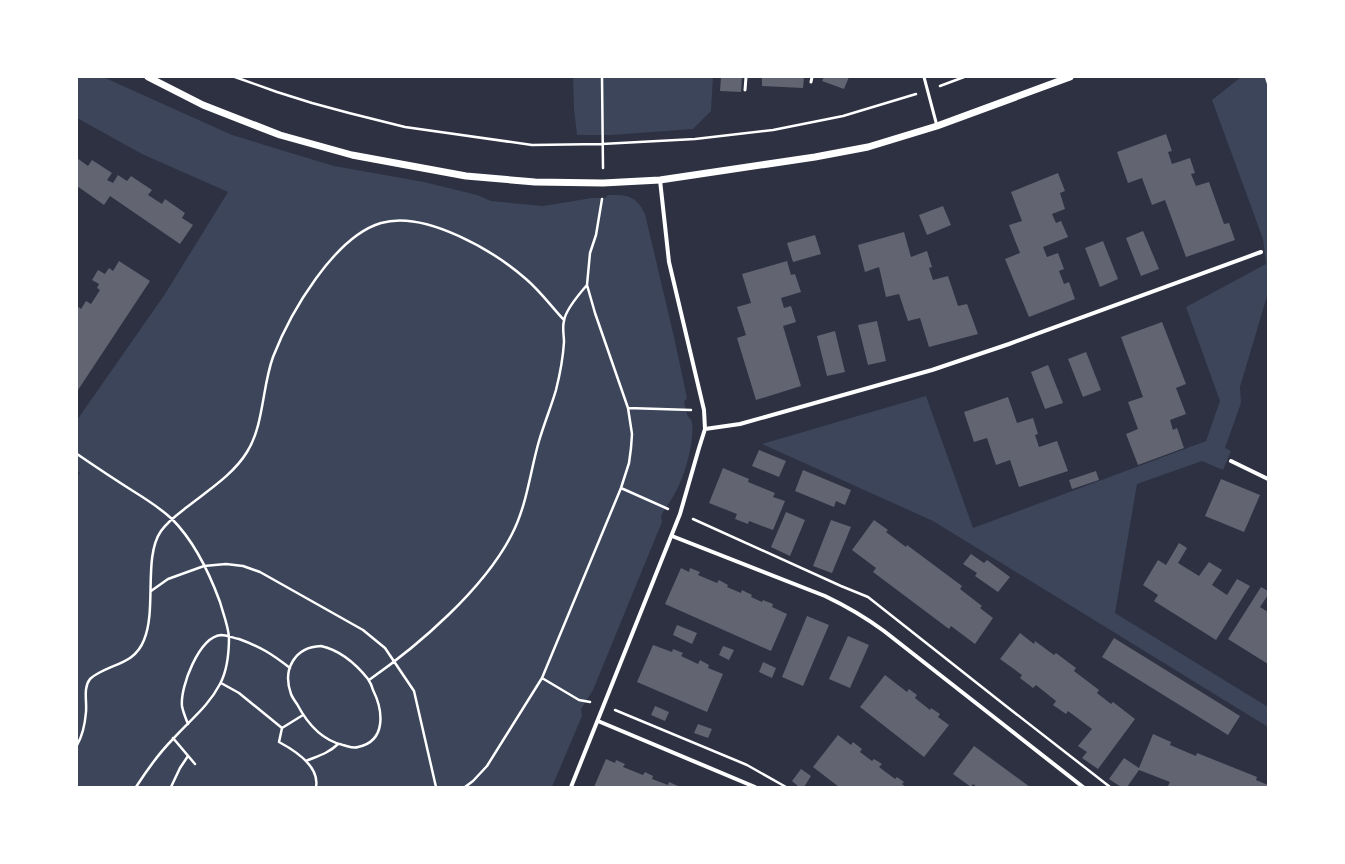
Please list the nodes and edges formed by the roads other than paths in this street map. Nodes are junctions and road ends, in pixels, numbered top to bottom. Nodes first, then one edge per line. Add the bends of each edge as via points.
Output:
1 (148, 77) edge
2 (746, 77) edge
3 (812, 77) edge
4 (924, 77) edge
5 (1070, 77) edge
6 (811, 82) dead end
7 (745, 90) dead end
8 (937, 126) junction
9 (660, 180) junction
10 (1261, 252) dead end
11 (705, 429) junction
12 (1231, 461) dead end
13 (1268, 479) edge
14 (672, 536) junction
15 (598, 721) junction
16 (571, 787) edge
17 (755, 787) edge
18 (1083, 787) edge

1 - 9 street via 203,105 280,135 352,155 466,176 603,183
2 - 7 lane
3 - 6 lane
4 - 8 lane
5 - 8 street
8 - 9 street via 868,147
9 - 11 street via 668,262 704,410
10 - 11 street via 932,370 740,424
11 - 14 street
12 - 13 street
14 - 15 street
14 - 18 street via 825,596 864,616
15 - 16 street
15 - 17 street

